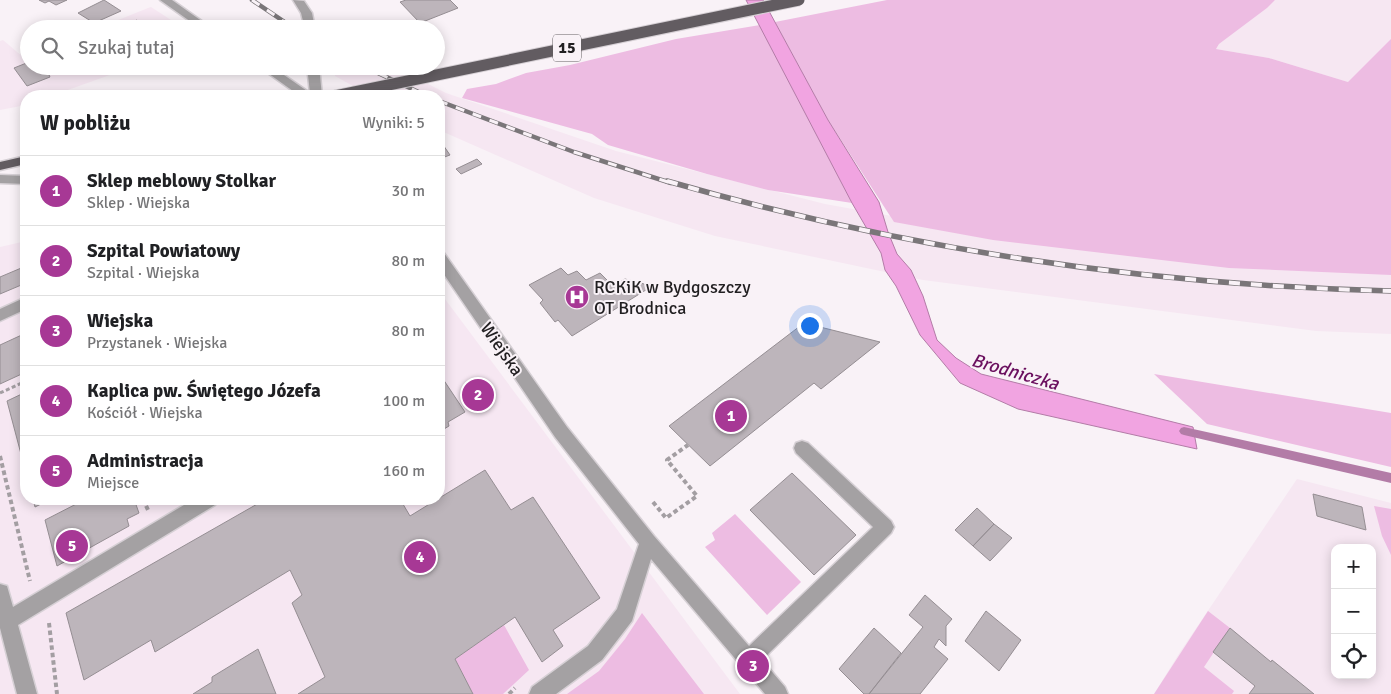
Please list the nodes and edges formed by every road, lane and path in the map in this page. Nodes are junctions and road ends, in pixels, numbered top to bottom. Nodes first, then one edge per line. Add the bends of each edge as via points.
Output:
1 (165, 0) edge
2 (298, 0) edge
3 (799, 0) edge
4 (195, 20) edge
5 (309, 20) edge
6 (445, 73) edge
7 (278, 75) edge
8 (314, 75) edge
9 (436, 75) edge
10 (299, 90) edge
11 (315, 90) edge
12 (363, 90) edge
13 (20, 161) edge
14 (0, 166) edge
15 (0, 180) edge
16 (20, 180) edge
17 (445, 268) edge
18 (20, 306) edge
19 (0, 315) edge
20 (20, 384) edge
21 (0, 392) edge
22 (688, 445) dead end
23 (802, 448) dead end
24 (0, 456) edge
25 (652, 502) dead end
26 (199, 505) edge
27 (648, 542) junction
28 (31, 585) dead end
29 (0, 593) edge
30 (8, 620) junction
31 (748, 660) junction
32 (520, 684) dead end
33 (27, 694) edge
34 (508, 694) edge
35 (539, 694) edge
36 (778, 694) edge

1 - 4 street
2 - 5 street via 304,5
3 - 6 main road, 15, bridge
7 - 10 street
8 - 11 street
9 - 12 main road, 15, bridge
13 - 14 main road
15 - 16 street
17 - 27 street, Wiejska via 561,432
18 - 19 street
20 - 21 path
22 - 25 path via 667,460 697,496 666,518
23 - 31 street via 885,527
24 - 28 path
26 - 30 street
27 - 31 street, Wiejska
27 - 35 street via 626,614 595,653
29 - 30 street
30 - 33 street
31 - 36 street, Wiejska
32 - 34 path

